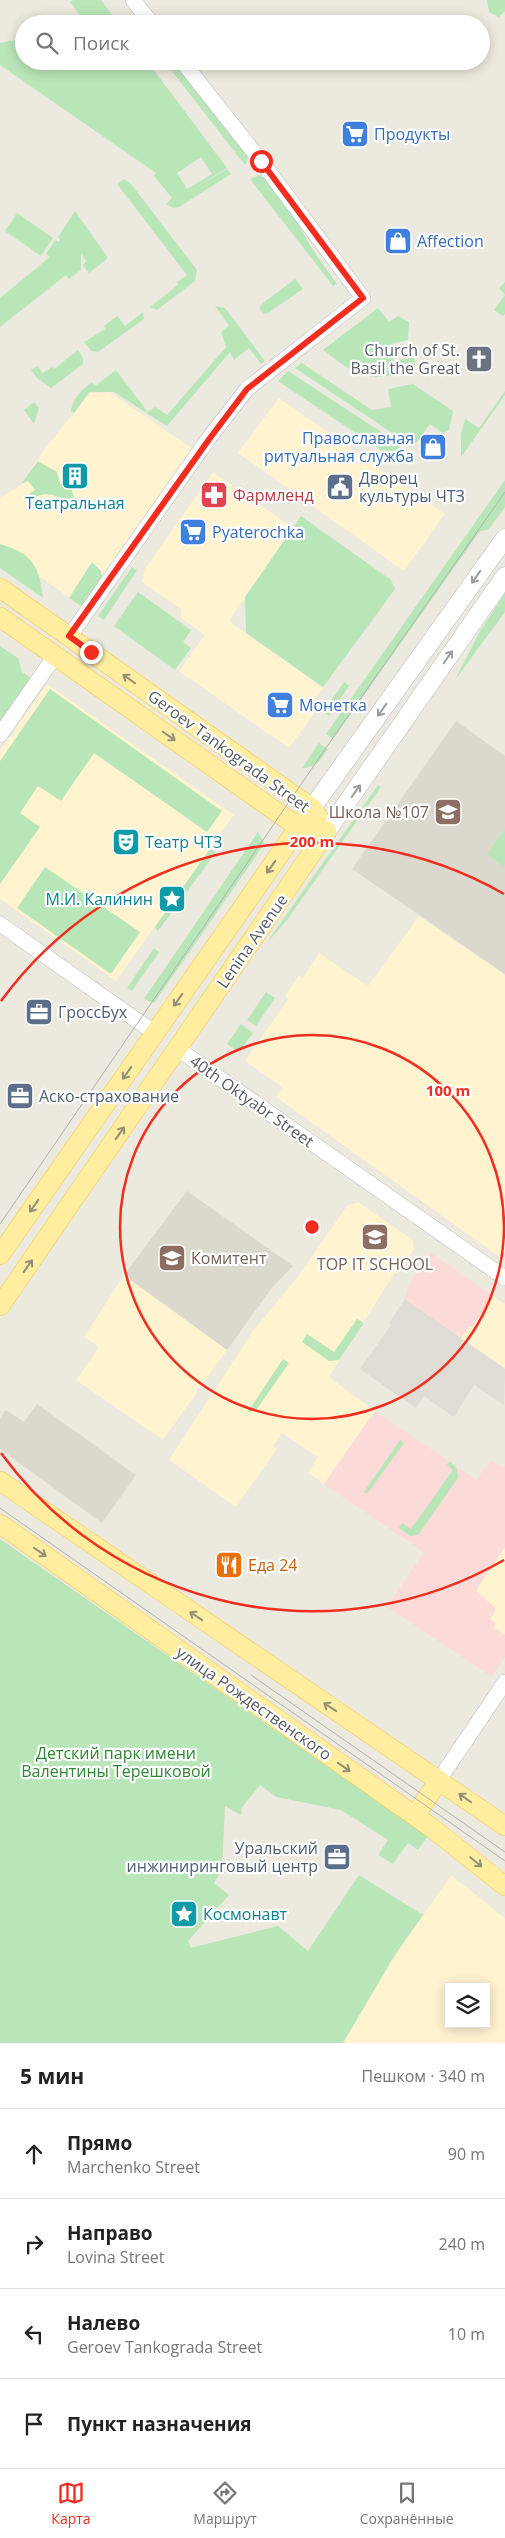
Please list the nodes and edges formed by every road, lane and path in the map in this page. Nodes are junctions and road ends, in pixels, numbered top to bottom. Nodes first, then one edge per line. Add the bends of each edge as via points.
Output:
1 (133, 0) edge
2 (145, 15) edge
3 (189, 70) edge
4 (505, 538) edge
5 (505, 576) edge
6 (0, 588) edge
7 (0, 617) edge
8 (69, 636) junction
9 (55, 656) junction
10 (0, 736) edge
11 (312, 808) junction
12 (298, 827) junction
13 (328, 831) junction
14 (0, 924) edge
15 (155, 1033) junction
16 (178, 1049) junction
17 (0, 1255) edge
18 (505, 1278) edge
19 (0, 1306) edge
20 (0, 1469) edge
21 (0, 1481) edge
22 (34, 1506) junction
23 (0, 1524) edge
24 (505, 1682) edge
25 (439, 1780) junction
26 (415, 1816) junction
27 (505, 1826) edge
28 (505, 1886) edge

1 - 2 street
3 - 8 street via 363,298 247,389
4 -> 11 main road, Lenina Avenue
13 -> 5 main road, Lenina Avenue
6 - 8 main road, Geroev Tankograda Street
7 - 9 main road, Geroev Tankograda Street
8 - 9 main road
11 -> 8 main road, Geroev Tankograda Street
9 - 10 street
9 -> 12 main road, Geroev Tankograda Street
11 - 12 main road, Lenina Avenue
11 - 13 main road, Geroev Tankograda Street
12 - 13 main road, Geroev Tankograda Street
12 -> 15 main road, Lenina Avenue
13 - 16 main road, Lenina Avenue
14 - 15 street, 40th Oktyabr Street
15 - 16 main road, 40th Oktyabr Street
15 -> 17 main road, Lenina Avenue
16 - 18 street, 40th Oktyabr Street
19 -> 16 main road, Lenina Avenue
20 - 22 main road
21 - 22 main road
25 -> 22 main road
23 -> 26 main road, улица Рождественского
24 - 25 street
25 - 26 main road
27 -> 25 main road
26 -> 28 main road, улица Рождественского

